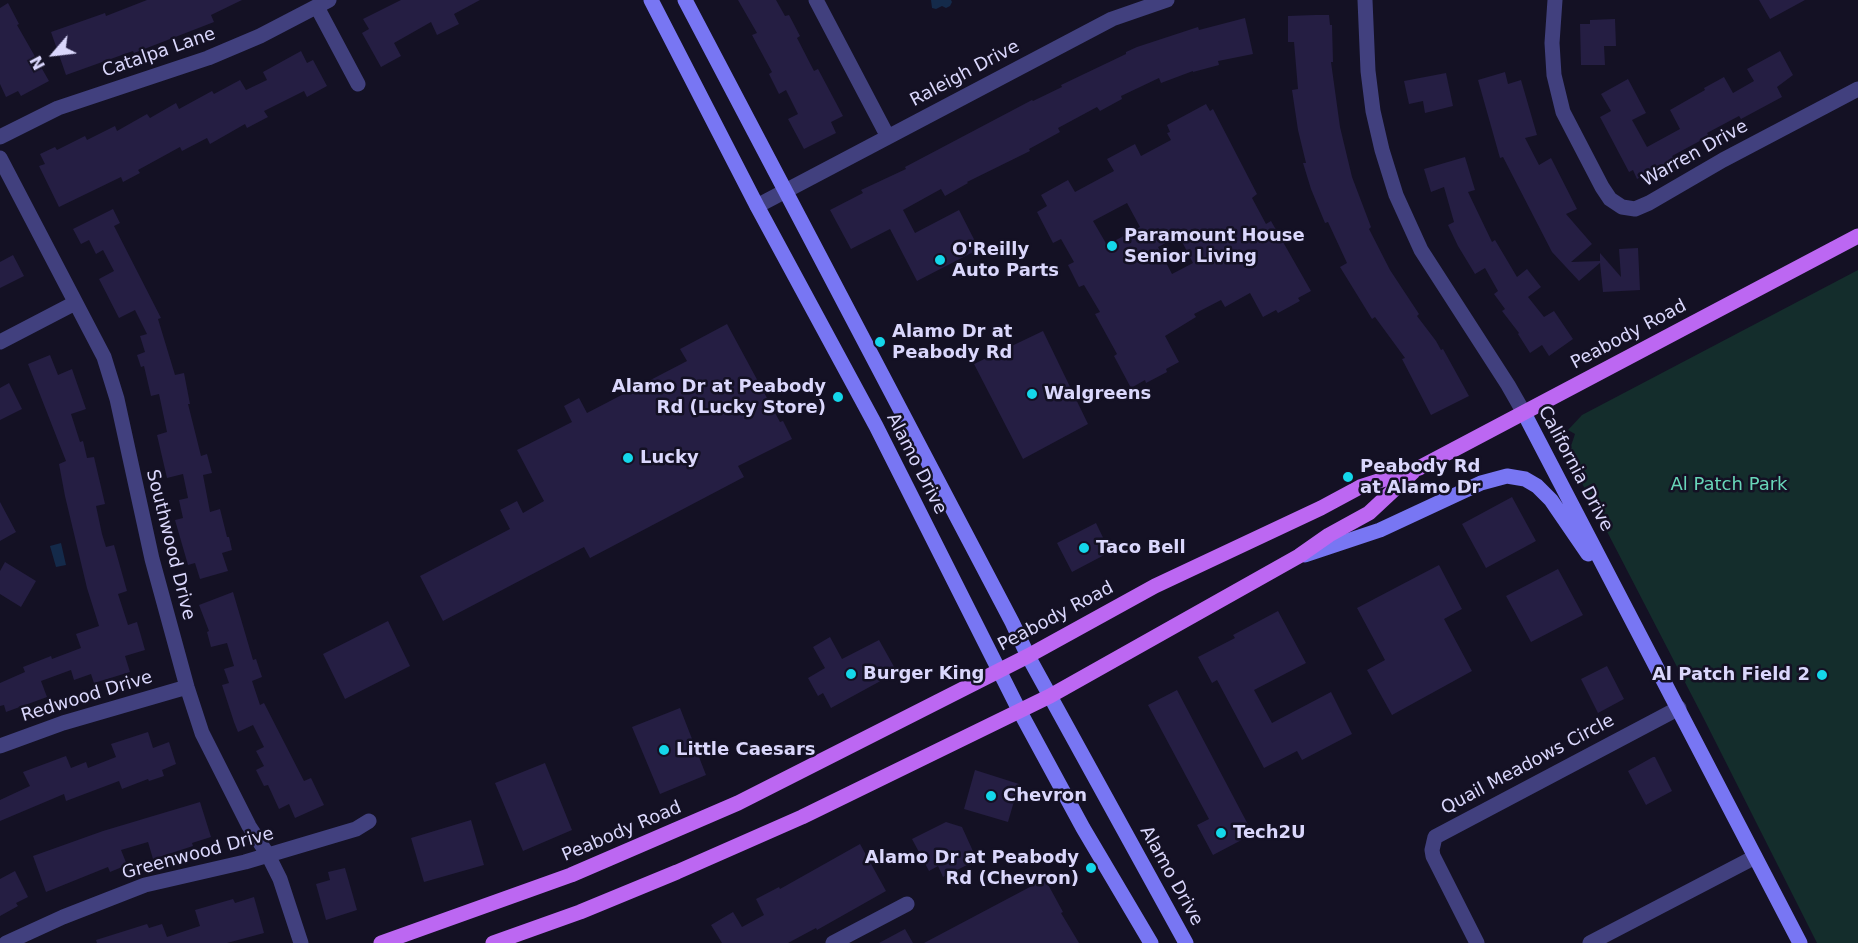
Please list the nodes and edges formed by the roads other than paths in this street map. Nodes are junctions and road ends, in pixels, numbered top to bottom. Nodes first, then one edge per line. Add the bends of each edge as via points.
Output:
1 (651, 0) edge
2 (685, 0) edge
3 (816, 0) edge
4 (1167, 0) edge
5 (1365, 0) edge
6 (1555, 0) edge
7 (323, 3) edge
8 (358, 84) dead end
9 (1858, 88) edge
10 (0, 137) edge
11 (888, 137) junction
12 (0, 158) edge
13 (785, 191) junction
14 (757, 206) junction
15 (1858, 236) edge
16 (75, 303) junction
17 (0, 342) edge
18 (1524, 412) junction
19 (1419, 468) junction
20 (1299, 556) junction
21 (1627, 611) junction
22 (1028, 656) junction
23 (999, 669) junction
24 (187, 687) junction
25 (1050, 696) junction
26 (1679, 708) junction
27 (1019, 710) junction
28 (0, 746) edge
29 (369, 821) dead end
30 (268, 855) junction
31 (1755, 857) junction
32 (907, 904) dead end
33 (6, 943) edge
34 (301, 943) edge
35 (381, 943) edge
36 (493, 943) edge
37 (833, 943) edge
38 (1152, 943) edge
39 (1186, 943) edge
40 (1477, 943) edge
41 (1590, 943) edge
42 (1800, 943) edge

1 - 14 main road, Alamo Drive
2 - 13 main road, Alamo Drive
3 - 11 street
4 - 11 street, Raleigh Drive via 1112,20
5 - 18 street, California Drive via 1373,111 1396,195 1421,250
6 - 9 street, Warren Drive via 1554,75 1563,112 1602,187 1622,207 1635,209 1649,203
7 - 8 street
7 - 10 street, Catalpa Lane via 208,58 58,108
11 - 13 street, Raleigh Drive
12 - 16 street, Southwood Drive
13 - 14 street, Raleigh Drive
13 - 22 main road, Alamo Drive
14 - 23 main road, Alamo Drive via 876,426
15 - 18 main road, Peabody Road
16 - 17 street
16 - 24 street, Southwood Drive via 104,357 117,399 152,559
18 - 19 main road, Peabody Road
18 - 21 main road, California Drive
19 - 20 main road, Peabody Road via 1369,513
19 - 22 main road, Peabody Road via 1360,487 1155,586
20 - 21 main road via 1380,530 1497,477 1516,476 1537,486 1551,500
20 - 25 main road, Peabody Road
21 - 26 main road, California Drive
22 - 23 main road, Peabody Road
22 - 25 main road, Alamo Drive
23 - 27 main road, Alamo Drive
23 - 35 main road, Peabody Road via 673,833 571,875
24 - 28 street, Redwood Drive
24 - 30 street, Southwood Drive via 219,770
25 - 27 main road, Peabody Road
25 - 39 main road, Alamo Drive
26 - 31 main road, California Drive
26 - 40 street, Quail Meadows Circle via 1435,837 1433,856
27 - 36 main road, Peabody Road via 802,817 687,868
27 - 38 main road, Alamo Drive
29 - 30 street, Greenwood Drive via 356,829
30 - 33 street, Greenwood Drive via 146,885 63,916
30 - 34 street, Southwood Drive
31 - 41 street
31 - 42 main road, California Drive
32 - 37 street

